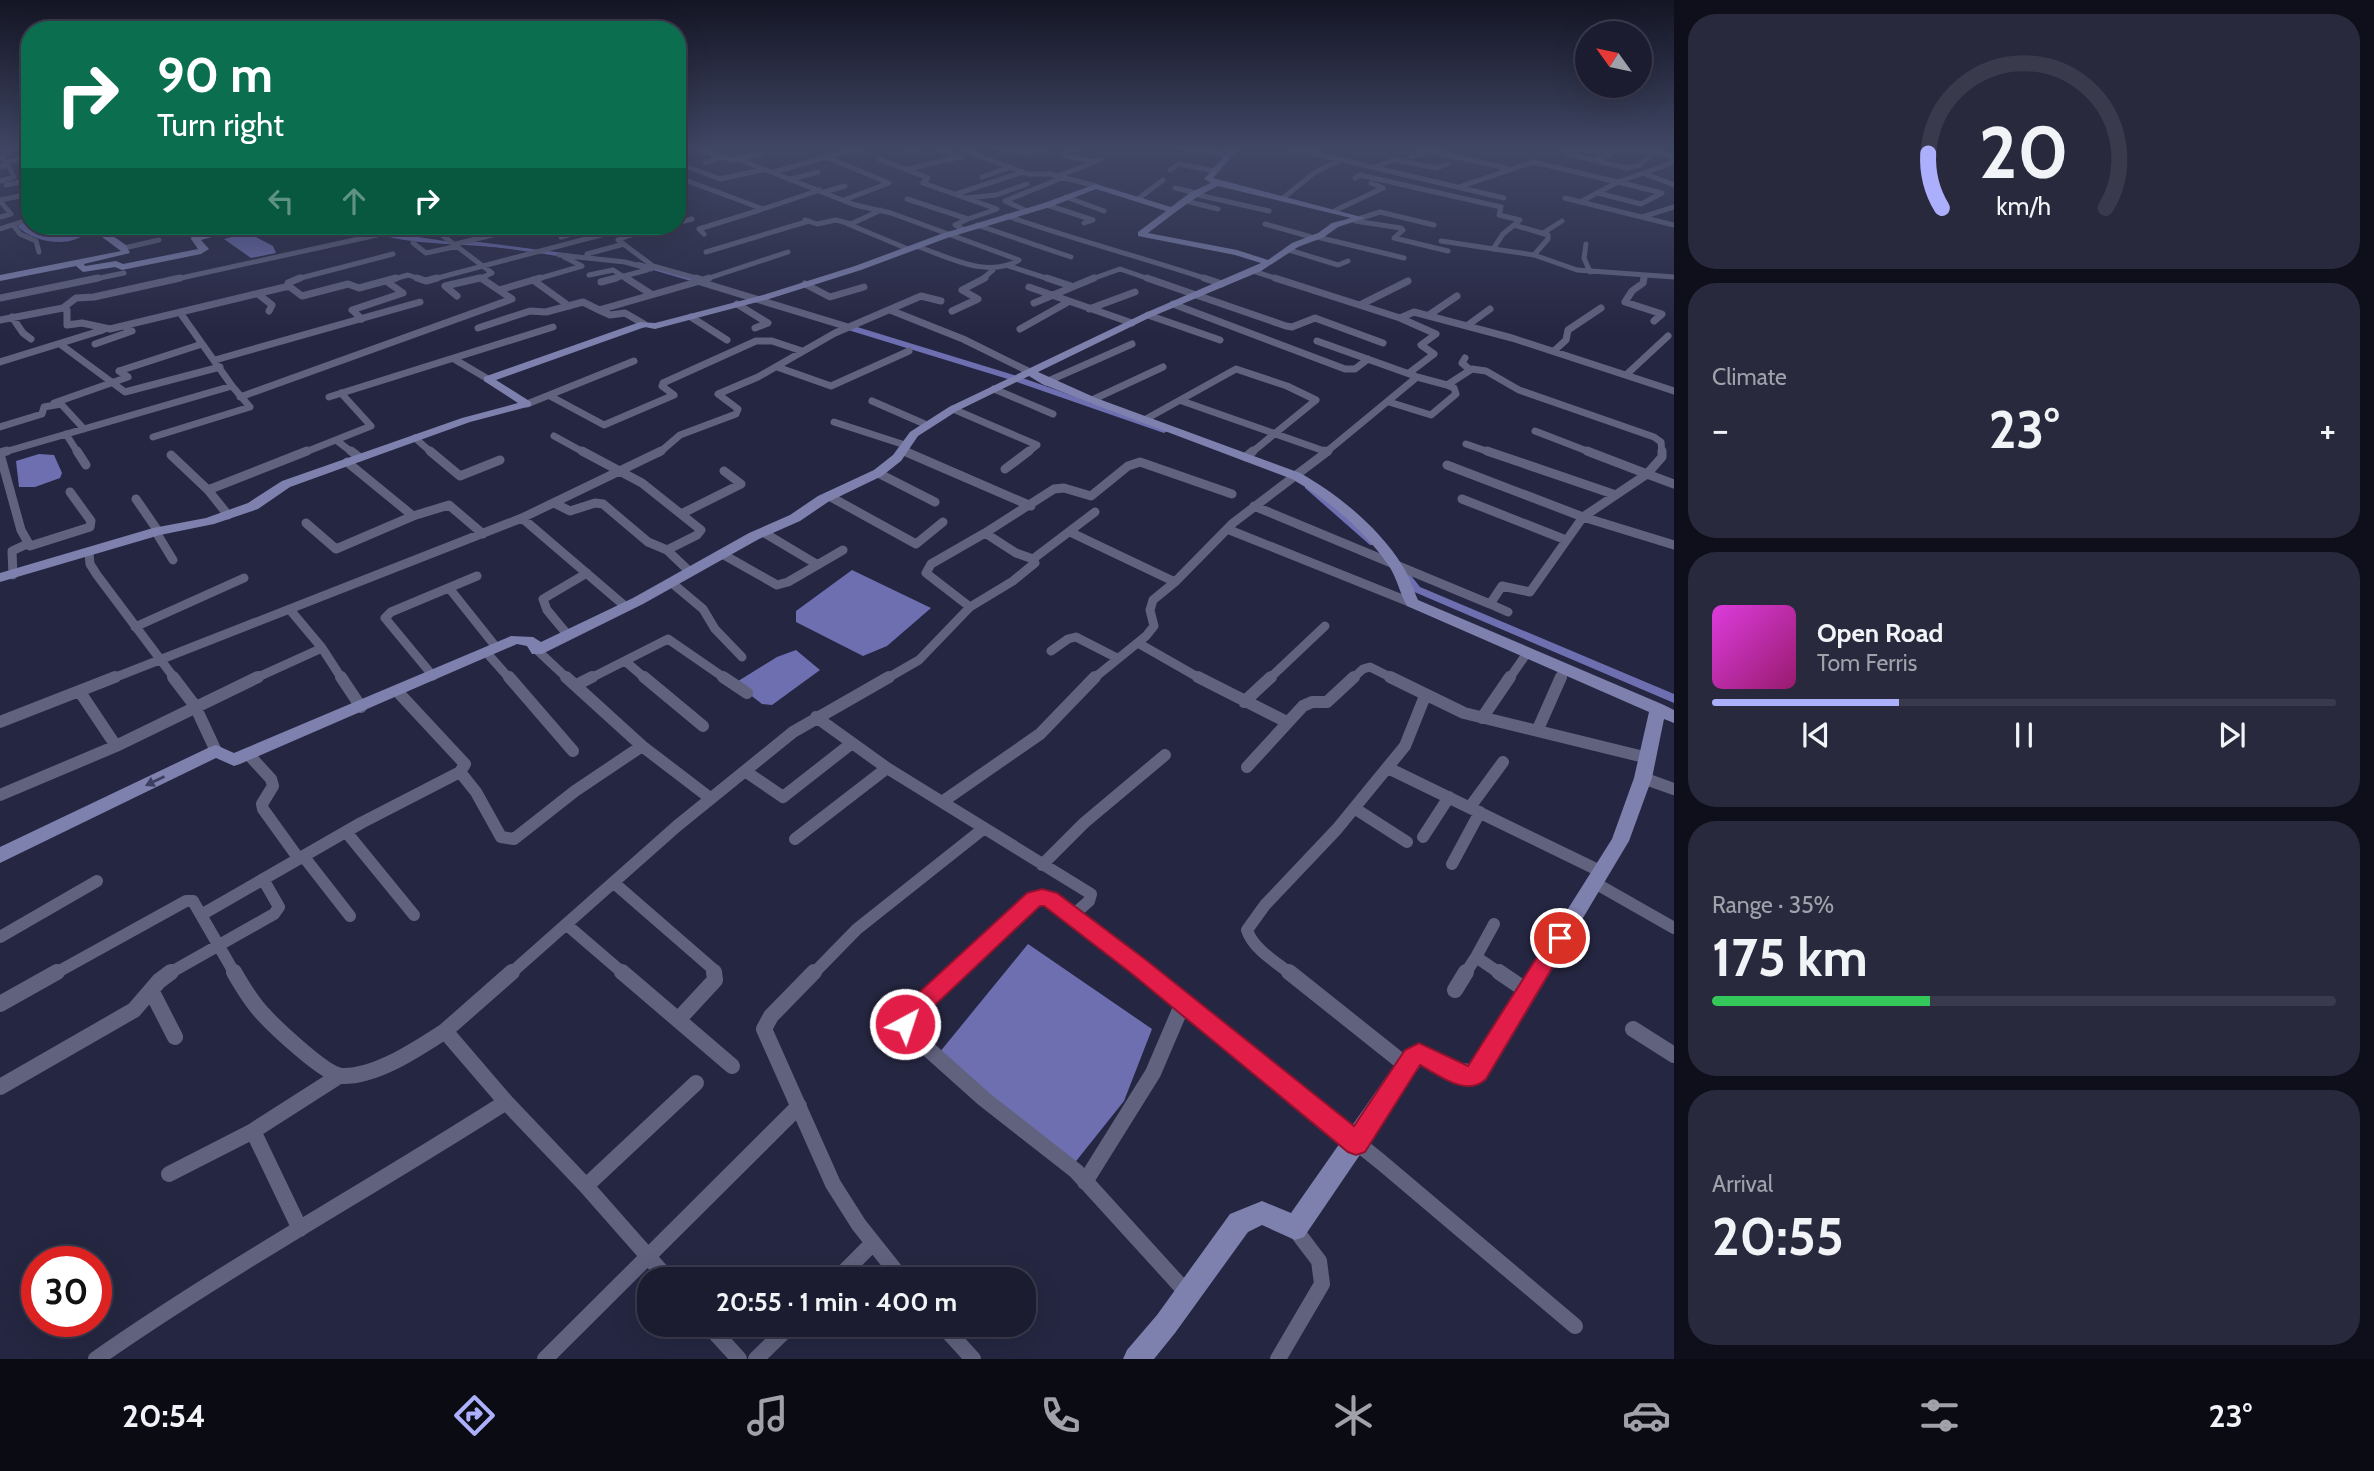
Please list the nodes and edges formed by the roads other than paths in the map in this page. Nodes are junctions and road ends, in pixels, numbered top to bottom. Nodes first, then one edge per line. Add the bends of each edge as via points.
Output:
1 (758, 210) edge
2 (880, 210) edge
3 (882, 210) edge
4 (942, 210) edge
5 (993, 210) edge
6 (1063, 210) edge
7 (1339, 210) edge
8 (1500, 210) edge
9 (1616, 210) edge
10 (1663, 210) edge
11 (1027, 211) edge
12 (1175, 211) edge
13 (1007, 216) junction
14 (1642, 217) junction
15 (692, 219) dead end
16 (968, 219) junction
17 (1358, 219) junction
18 (21, 221) edge
19 (686, 221) edge
20 (809, 221) junction
21 (1562, 221) dead end
22 (785, 222) dead end
23 (1084, 223) dead end
24 (848, 224) junction
25 (977, 225) junction
26 (1265, 225) dead end
27 (1434, 225) dead end
28 (1514, 225) junction
29 (1674, 225) edge
30 (14, 226) junction
31 (0, 229) edge
32 (963, 229) junction
33 (1543, 233) junction
34 (21, 234) edge
35 (704, 234) dead end
36 (22, 235) edge
37 (105, 235) edge
38 (192, 235) edge
39 (211, 235) edge
40 (372, 235) edge
41 (443, 235) edge
42 (493, 235) edge
43 (569, 235) edge
44 (602, 235) edge
45 (631, 235) edge
46 (947, 235) junction
47 (627, 236) joint
48 (561, 237) dead end
49 (1316, 237) junction
50 (195, 239) junction
51 (159, 240) dead end
52 (1441, 241) dead end
53 (413, 243) dead end
54 (624, 244) junction
55 (1586, 244) dead end
56 (457, 245) junction
57 (912, 247) junction
58 (1493, 249) junction
59 (1289, 250) junction
60 (125, 251) junction
61 (1448, 251) dead end
62 (39, 252) dead end
63 (532, 252) junction
64 (706, 252) dead end
65 (788, 252) dead end
66 (393, 254) dead end
67 (585, 254) dead end
68 (559, 255) junction
69 (1534, 255) junction
70 (1071, 257) dead end
71 (1404, 258) dead end
72 (1348, 261) dead end
73 (1269, 263) junction
74 (79, 264) junction
75 (483, 266) junction
76 (1009, 266) junction
77 (122, 270) junction
78 (647, 270) dead end
79 (993, 271) junction
80 (1253, 271) junction
81 (1590, 272) junction
82 (589, 275) dead end
83 (1644, 275) junction
84 (624, 276) junction
85 (1674, 277) edge
86 (0, 278) edge
87 (481, 278) junction
88 (386, 281) junction
89 (533, 281) junction
90 (701, 281) junction
91 (1408, 281) dead end
92 (601, 282) dead end
93 (805, 284) junction
94 (1222, 284) junction
95 (1071, 286) junction
96 (138, 287) junction
97 (288, 287) junction
98 (864, 287) dead end
99 (1028, 287) dead end
100 (354, 290) dead end
101 (499, 290) junction
102 (1135, 292) dead end
103 (258, 294) junction
104 (651, 294) junction
105 (1198, 295) junction
106 (457, 296) dead end
107 (1051, 296) junction
108 (1458, 296) dead end
109 (760, 299) junction
110 (941, 301) dead end
111 (419, 302) dead end
112 (1068, 302) junction
113 (1034, 303) dead end
114 (371, 304) junction
115 (737, 304) junction
116 (1173, 304) junction
117 (1360, 305) junction
118 (569, 306) junction
119 (63, 308) junction
120 (1601, 308) dead end
121 (1089, 309) junction
122 (1490, 309) dead end
123 (599, 310) junction
124 (890, 310) junction
125 (4, 311) edge
126 (269, 311) dead end
127 (952, 311) dead end
128 (181, 314) junction
129 (1148, 315) junction
130 (1429, 315) junction
131 (691, 317) junction
132 (1400, 318) junction
133 (362, 319) junction
134 (1654, 321) dead end
135 (1132, 323) junction
136 (644, 324) junction
137 (850, 326) junction
138 (1468, 326) junction
139 (124, 327) junction
140 (553, 327) dead end
141 (478, 328) dead end
142 (755, 328) dead end
143 (1020, 329) dead end
144 (103, 330) junction
145 (1668, 336) dead end
146 (31, 339) dead end
147 (727, 340) dead end
148 (1220, 340) dead end
149 (1317, 341) dead end
150 (60, 344) junction
151 (95, 344) dead end
152 (202, 344) junction
153 (1132, 344) dead end
154 (802, 351) junction
155 (909, 351) dead end
156 (1554, 351) junction
157 (1365, 358) junction
158 (1465, 358) dead end
159 (454, 359) junction
160 (0, 362) edge
161 (634, 362) dead end
162 (217, 363) junction
163 (776, 367) junction
164 (1163, 367) dead end
165 (1469, 369) junction
166 (1413, 375) junction
167 (1626, 375) junction
168 (1020, 376) junction
169 (488, 379) junction
170 (1046, 382) junction
171 (114, 383) junction
172 (1447, 385) junction
173 (232, 386) junction
174 (994, 389) junction
175 (1674, 391) edge
176 (341, 393) junction
177 (550, 396) junction
178 (240, 397) junction
179 (329, 397) dead end
180 (1092, 400) junction
181 (872, 401) dead end
182 (1182, 401) junction
183 (1389, 402) junction
184 (54, 403) junction
185 (527, 404) junction
186 (953, 409) junction
187 (1053, 414) dead end
188 (1146, 419) junction
189 (834, 422) dead end
190 (927, 425) junction
191 (0, 428) edge
192 (83, 429) junction
193 (1535, 431) dead end
194 (1273, 433) junction
195 (66, 434) junction
196 (554, 436) dead end
197 (153, 438) dead end
198 (415, 438) junction
199 (336, 440) junction
200 (1466, 444) dead end
201 (904, 448) junction
202 (1327, 452) junction
203 (0, 453) edge
204 (171, 455) dead end
205 (1246, 457) junction
206 (353, 460) junction
207 (500, 460) dead end
208 (1447, 465) dead end
209 (86, 466) dead end
210 (1005, 469) dead end
211 (724, 471) dead end
212 (877, 472) junction
213 (622, 473) junction
214 (1647, 474) junction
215 (1294, 477) junction
216 (1674, 484) edge
217 (208, 490) junction
218 (70, 492) dead end
219 (1232, 494) dead end
220 (1613, 494) junction
221 (829, 496) junction
222 (136, 499) dead end
223 (1462, 499) dead end
224 (935, 502) dead end
225 (554, 503) junction
226 (1031, 506) junction
227 (1254, 506) junction
228 (1095, 512) dead end
229 (681, 514) junction
230 (228, 515) junction
231 (413, 516) junction
232 (1583, 517) junction
233 (522, 518) junction
234 (943, 522) dead end
235 (306, 523) dead end
236 (1227, 530) junction
237 (763, 531) junction
238 (157, 532) junction
239 (985, 533) junction
240 (1072, 533) junction
241 (483, 534) junction
242 (53, 540) junction
243 (1566, 540) junction
244 (27, 544) junction
245 (1674, 545) edge
246 (667, 550) junction
247 (843, 550) dead end
248 (89, 553) junction
249 (724, 555) junction
250 (1033, 559) junction
251 (173, 560) dead end
252 (1392, 561) junction
253 (58, 562) junction
254 (818, 565) junction
255 (690, 572) junction
256 (587, 573) junction
257 (13, 575) junction
258 (477, 576) dead end
259 (0, 578) edge
260 (244, 578) dead end
261 (1175, 582) junction
262 (672, 583) junction
263 (449, 589) junction
264 (1412, 603) junction
265 (1490, 604) junction
266 (626, 607) junction
267 (970, 607) junction
268 (291, 611) junction
269 (1508, 612) dead end
270 (1325, 626) dead end
271 (135, 627) junction
272 (568, 634) junction
273 (1138, 643) junction
274 (321, 648) junction
275 (491, 650) junction
276 (537, 650) junction
277 (1051, 651) dead end
278 (1527, 653) junction
279 (742, 657) dead end
280 (1117, 658) junction
281 (160, 659) junction
282 (625, 661) junction
283 (1564, 669) junction
284 (433, 676) junction
285 (576, 684) junction
286 (397, 691) junction
287 (80, 692) junction
288 (747, 693) dead end
289 (1425, 696) junction
290 (1244, 702) junction
291 (195, 706) junction
292 (360, 707) junction
293 (1666, 713) edge
294 (816, 717) junction
295 (1482, 718) junction
296 (0, 722) edge
297 (1287, 722) junction
298 (704, 726) dead end
299 (1538, 729) junction
300 (852, 743) junction
301 (116, 746) junction
302 (642, 746) junction
303 (216, 751) junction
304 (573, 751) dead end
305 (249, 754) junction
306 (1165, 755) dead end
307 (1503, 762) dead end
308 (1247, 766) dead end
309 (887, 768) junction
310 (1388, 768) junction
311 (1646, 768) junction
312 (746, 771) junction
313 (460, 772) junction
314 (1674, 789) edge
315 (0, 795) edge
316 (1449, 797) junction
317 (710, 798) junction
318 (942, 802) junction
319 (1354, 808) junction
320 (1475, 809) junction
321 (983, 829) junction
322 (347, 833) junction
323 (1423, 837) dead end
324 (795, 839) dead end
325 (1407, 842) dead end
326 (0, 855) edge
327 (302, 858) junction
328 (1452, 864) dead end
329 (1042, 865) junction
330 (1598, 877) junction
331 (263, 879) junction
332 (97, 881) dead end
333 (614, 883) junction
334 (201, 915) junction
335 (414, 915) dead end
336 (350, 916) dead end
337 (1072, 916) junction
338 (1494, 924) dead end
339 (567, 925) junction
340 (1674, 928) edge
341 (0, 937) edge
342 (219, 946) junction
343 (1476, 957) junction
344 (1455, 990) dead end
345 (1527, 991) junction
346 (152, 992) junction
347 (1183, 1003) junction
348 (0, 1004) edge
349 (678, 1020) junction
350 (1633, 1029) dead end
351 (445, 1031) junction
352 (175, 1037) dead end
353 (1674, 1055) edge
354 (732, 1066) dead end
355 (1407, 1066) junction
356 (339, 1076) junction
357 (696, 1083) dead end
358 (0, 1087) edge
359 (506, 1102) junction
360 (799, 1106) junction
361 (253, 1131) junction
362 (1356, 1143) junction
363 (169, 1174) dead end
364 (1086, 1182) junction
365 (586, 1186) junction
366 (1294, 1228) junction
367 (300, 1229) junction
368 (873, 1243) junction
369 (647, 1255) junction
370 (658, 1267) edge
371 (849, 1267) edge
372 (892, 1267) edge
373 (1187, 1293) junction
374 (1575, 1326) dead end
375 (719, 1337) edge
376 (779, 1337) edge
377 (953, 1337) edge
378 (96, 1359) edge
379 (545, 1359) edge
380 (739, 1359) edge
381 (756, 1359) edge
382 (973, 1359) edge
383 (1136, 1359) edge
384 (1278, 1359) edge

1 - 35 street via 699,229
2 - 24 street
3 - 46 street
4 - 16 street
5 - 16 street
6 - 23 street via 1093,220
7 - 17 street
8 - 28 street via 1499,215 1520,220
9 - 14 street
10 - 14 street
11 - 13 street
12 - 73 street via 1141,234
13 - 25 street
13 - 94 street
14 - 29 street
15 - 19 street
16 - 32 street via 956,225
17 - 27 street via 1380,212
17 - 49 street via 1339,223
17 - 61 street via 1401,228 1394,238
18 - 30 street
20 - 22 street
20 - 24 street
20 - 64 street
21 - 33 street
24 - 57 street
25 - 32 street
25 - 70 street
26 - 49 street
28 - 33 street
28 - 58 street
30 - 31 street
30 - 34 street
32 - 46 street
33 - 69 street via 1548,239
36 - 62 street via 36,241
37 - 60 street
38 - 50 street
39 - 50 street
40 - 96 street
41 - 56 street
42 - 56 street
43 - 48 street
44 - 63 street
45 - 47 street
46 - 57 street
46 - 76 street via 1019,260
47 - 54 street via 617,240
49 - 59 street
49 - 71 street
50 - 77 street via 204,250
51 - 60 street
52 - 58 street
53 - 56 street via 426,253
54 - 67 street
54 - 90 street via 653,266
55 - 81 street via 1583,253
56 - 75 street
57 - 79 street
57 - 93 street
58 - 69 street
59 - 72 street via 1335,264
59 - 73 street
60 - 74 street
63 - 68 street
63 - 75 street
65 - 90 street
66 - 97 street via 293,280
68 - 89 street via 582,266
68 - 90 street via 625,262
69 - 81 street
73 - 80 street
74 - 77 street via 83,270 116,264
74 - 86 street
75 - 87 street via 492,273
75 - 88 street via 426,281 410,274
76 - 79 street
76 - 95 street
77 - 96 street via 130,285
77 - 125 street
78 - 84 street
79 - 127 street via 962,290 978,299
80 - 94 street
80 - 117 street
81 - 83 street
82 - 84 street via 611,269
83 - 85 street
83 - 134 street via 1643,283 1625,302 1662,314
84 - 92 street
84 - 104 street
87 - 101 street
87 - 106 street via 445,286
88 - 97 street via 357,288 348,284 302,296
88 - 114 street via 403,293
89 - 101 street
89 - 118 street
90 - 104 street
90 - 109 street
91 - 117 street
93 - 98 street via 830,298
93 - 109 street
94 - 105 street
95 - 105 street via 1120,269
95 - 107 street
96 - 119 street via 76,298
97 - 103 street
99 - 107 street
100 - 114 street
101 - 178 street via 512,299
102 - 121 street
103 - 126 street via 272,305
103 - 128 street
104 - 123 street
105 - 116 street
105 - 157 street via 1289,327 1312,318 1383,343
107 - 112 street
107 - 113 street
108 - 130 street
109 - 115 street
109 - 137 street
110 - 124 street via 921,296
111 - 133 street
112 - 121 street
112 - 143 street
114 - 133 street via 352,310
115 - 131 street
115 - 142 street via 768,323
116 - 129 street
116 - 157 street via 1349,370
117 - 132 street
118 - 123 street via 583,302
118 - 141 street via 530,311
119 - 125 street
119 - 144 street via 67,325 82,323
120 - 156 street via 1568,330 1566,340
121 - 135 street
122 - 138 street
123 - 136 street via 610,315 629,314
124 - 137 street
124 - 168 street via 963,339
125 - 146 street
128 - 139 street
128 - 152 street
129 - 135 street
129 - 148 street
130 - 132 street via 1414,312
130 - 138 street
131 - 136 street via 655,326
131 - 147 street
132 - 166 street via 1436,334 1420,345 1434,354
133 - 162 street
135 - 168 street
136 - 169 street
137 - 154 street
138 - 156 street
139 - 144 street
139 - 151 street via 132,331
140 - 159 street
144 - 150 street
145 - 167 street
149 - 157 street
150 - 160 street
150 - 171 street
152 - 162 street
152 - 171 street via 119,371 128,377
153 - 170 street
154 - 163 street
154 - 177 street via 771,340 755,340 661,384 674,395 604,425
155 - 163 street via 831,386
156 - 167 street
157 - 166 street
158 - 165 street via 1462,363
159 - 169 street
159 - 176 street
161 - 177 street
162 - 171 street via 128,392
162 - 173 street
163 - 213 street via 718,394 739,412 680,435 663,451
164 - 180 street
165 - 172 street
165 - 214 street via 1654,437 1661,442 1662,457
166 - 172 street
166 - 183 street
167 - 175 street
168 - 170 street
168 - 174 street
169 - 185 street
170 - 180 street
171 - 184 street
172 - 183 street via 1456,394 1431,415
173 - 178 street
173 - 192 street
174 - 186 street
174 - 187 street
176 - 179 street
176 - 199 street via 371,426
177 - 185 street
178 - 197 street via 250,407
180 - 188 street
181 - 190 street
182 - 188 street
182 - 194 street
182 - 194 street via 1236,369 1316,400
183 - 202 street
184 - 191 street via 41,414
184 - 192 street via 61,404
185 - 198 street
186 - 190 street
186 - 210 street via 1037,445
188 - 205 street
189 - 201 street
190 - 201 street
192 - 195 street
193 - 214 street
194 - 202 street
194 - 205 street
195 - 203 street
195 - 209 street
196 - 213 street
198 - 206 street
198 - 207 street via 460,476
199 - 206 street
199 - 217 street
200 - 220 street
201 - 212 street
201 - 226 street
202 - 215 street
203 - 244 street
204 - 217 street
205 - 215 street
206 - 230 street via 286,484 253,506
206 - 231 street
208 - 232 street
211 - 229 street via 741,484
212 - 221 street
212 - 224 street
213 - 225 street
213 - 229 street
214 - 216 street
214 - 220 street
215 - 227 street
215 - 252 street via 1353,516
217 - 230 street
218 - 242 street via 92,524
219 - 226 street via 1140,462 1128,466 1091,496 1059,487
220 - 232 street
221 - 234 street via 916,544
221 - 237 street via 795,518
222 - 238 street
223 - 243 street
225 - 233 street
225 - 246 street via 569,511 603,504 648,542
226 - 239 street
227 - 236 street
227 - 252 street
228 - 240 street
229 - 246 street via 700,533
230 - 238 street
231 - 235 street via 337,549
231 - 241 street via 449,505
232 - 243 street
232 - 245 street
233 - 241 street
233 - 256 street
236 - 261 street
236 - 264 street
237 - 249 street
237 - 254 street
238 - 248 street
238 - 251 street
239 - 250 street
239 - 267 street via 931,564 926,573
240 - 250 street
240 - 261 street
241 - 268 street
242 - 244 street
242 - 253 street
243 - 265 street via 1530,592 1502,586
244 - 257 street via 12,551
246 - 255 street
247 - 254 street
248 - 253 street
248 - 271 street via 90,564
249 - 254 street via 777,585
249 - 255 street
250 - 267 street via 1035,563 1025,572
252 - 264 street
252 - 265 street
253 - 257 street
255 - 262 street
256 - 266 street
256 - 272 street via 543,599
257 - 259 street
258 - 263 street
260 - 271 street
261 - 273 street via 1153,600 1154,626
262 - 266 street
262 - 279 street via 703,609
263 - 275 street
263 - 284 street via 384,618
264 - 278 street
265 - 269 street
266 - 272 street
267 - 294 street via 919,660
268 - 274 street
268 - 281 street
270 - 290 street
271 - 281 street
272 - 276 street
273 - 280 street
273 - 290 street
274 - 291 street
274 - 292 street
275 - 276 street via 516,639 533,642
275 - 284 street
275 - 304 street
276 - 285 street
277 - 280 street via 1076,637
278 - 283 street
278 - 295 street
280 - 318 street via 1040,734
281 - 287 street
281 - 291 street
282 - 285 street
282 - 288 street via 668,639
282 - 298 street
283 - 293 street
283 - 299 street
284 - 286 street
285 - 302 street
286 - 292 street
286 - 313 street via 465,764
287 - 296 street
287 - 301 street
289 - 295 street
289 - 297 street via 1367,668 1328,702 1308,703
289 - 310 street via 1405,746
290 - 297 street
291 - 301 street
291 - 303 street
292 - 305 street
293 - 311 street
294 - 300 street
294 - 312 street
295 - 299 street
297 - 308 street
299 - 311 street
300 - 309 street
300 - 312 street via 783,797
301 - 315 street
302 - 313 street via 514,839 500,837
302 - 317 street
303 - 305 street via 234,760
303 -> 326 street
305 - 327 street via 273,786 263,809
306 - 329 street
307 - 320 street
309 - 318 street
309 - 324 street
310 - 316 street
310 - 319 street
311 - 314 street
311 - 330 street via 1620,841
312 - 317 street
313 - 322 street via 401,799
316 - 320 street
316 - 323 street
317 - 333 street
318 - 321 street
319 - 325 street
319 - 355 street via 1247,930 1260,949
320 - 328 street
320 - 330 street
321 - 329 street
321 - 360 street via 849,935 772,1016 764,1029
322 - 327 street
322 - 335 street
327 - 331 street
327 - 336 street
329 - 337 street via 1091,894
330 - 340 street
330 - 345 street
331 - 334 street
331 - 342 street via 278,910
332 - 341 street
333 - 339 street
333 - 349 street via 713,970 715,980
334 - 342 street
334 - 348 street via 193,901 186,901
337 - 347 street
337 - 364 street via 1050,899 1034,899 954,971 905,1024 984,1099
338 - 343 street
339 - 349 street
339 - 351 street
342 - 346 street via 163,977
342 - 356 street via 262,1013
343 - 344 street
343 - 345 street
345 - 355 street via 1473,1076 1456,1073 1419,1053
346 - 352 street
346 - 358 street via 134,1010
347 - 362 street
347 - 364 street via 1173,1033 1131,1112
349 - 354 street
350 - 353 street
351 - 356 street via 404,1056 359,1074
351 - 359 street
355 - 362 street
356 - 361 street
357 - 365 street
359 - 365 street
359 - 367 street
360 - 368 street via 833,1184
360 - 369 street
361 - 363 street
361 - 367 street
362 - 366 street
362 - 374 street
364 - 373 street
365 - 369 street
366 - 373 street via 1264,1212 1253,1214 1239,1223
366 - 384 street via 1321,1261 1324,1274
367 - 378 street
368 - 371 street
368 - 372 street
369 - 370 street
369 - 379 street
373 - 383 street
375 - 380 street
376 - 381 street
377 - 382 street

